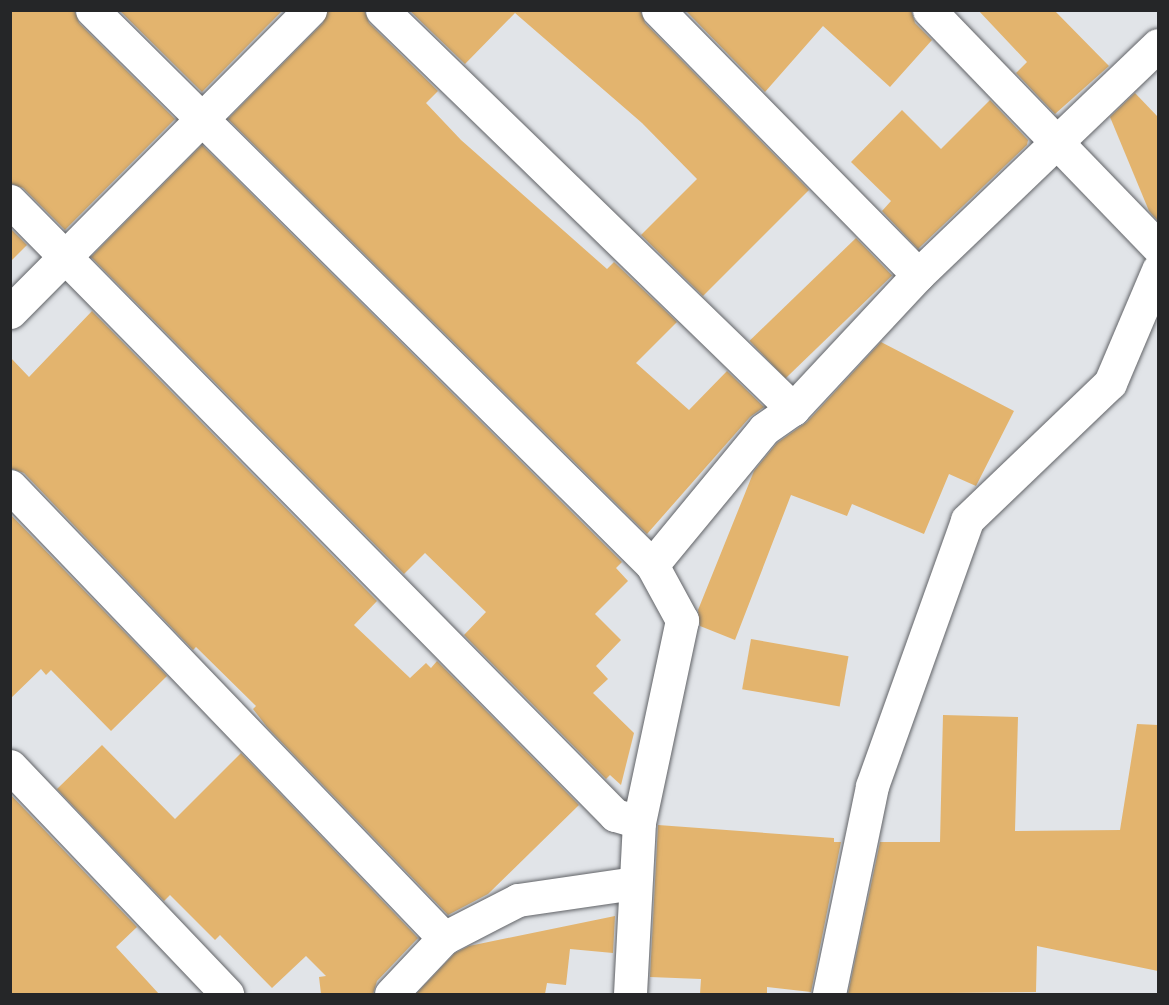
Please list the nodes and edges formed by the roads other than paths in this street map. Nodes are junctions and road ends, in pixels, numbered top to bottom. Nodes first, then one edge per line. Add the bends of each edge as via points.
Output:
1 (92, 10) edge
2 (310, 10) edge
3 (382, 10) edge
4 (658, 10) edge
5 (929, 10) edge
6 (1158, 45) edge
7 (203, 119) junction
8 (1058, 142) junction
9 (10, 201) edge
10 (1158, 247) edge
11 (67, 255) junction
12 (1158, 270) edge
13 (918, 275) junction
14 (10, 312) edge
15 (793, 409) junction
16 (10, 486) edge
17 (652, 565) junction
18 (10, 766) edge
19 (639, 822) junction
20 (636, 883) junction
21 (444, 938) junction
22 (227, 994) edge
23 (391, 994) edge
24 (630, 994) edge
25 (829, 994) edge

1 - 7 street
2 - 7 street
3 - 15 street
4 - 13 street
5 - 8 street
6 - 8 street
7 - 11 street
7 - 17 street
8 - 10 street
8 - 13 street
9 - 11 street
11 - 14 street
11 - 19 street via 615,815
12 - 25 street via 1110,383 967,520 872,786
13 - 15 street
15 - 17 street via 764,429
16 - 21 street
17 - 19 street via 682,620
18 - 22 street
19 - 20 street
20 - 21 street via 518,900
20 - 24 street
21 - 23 street

